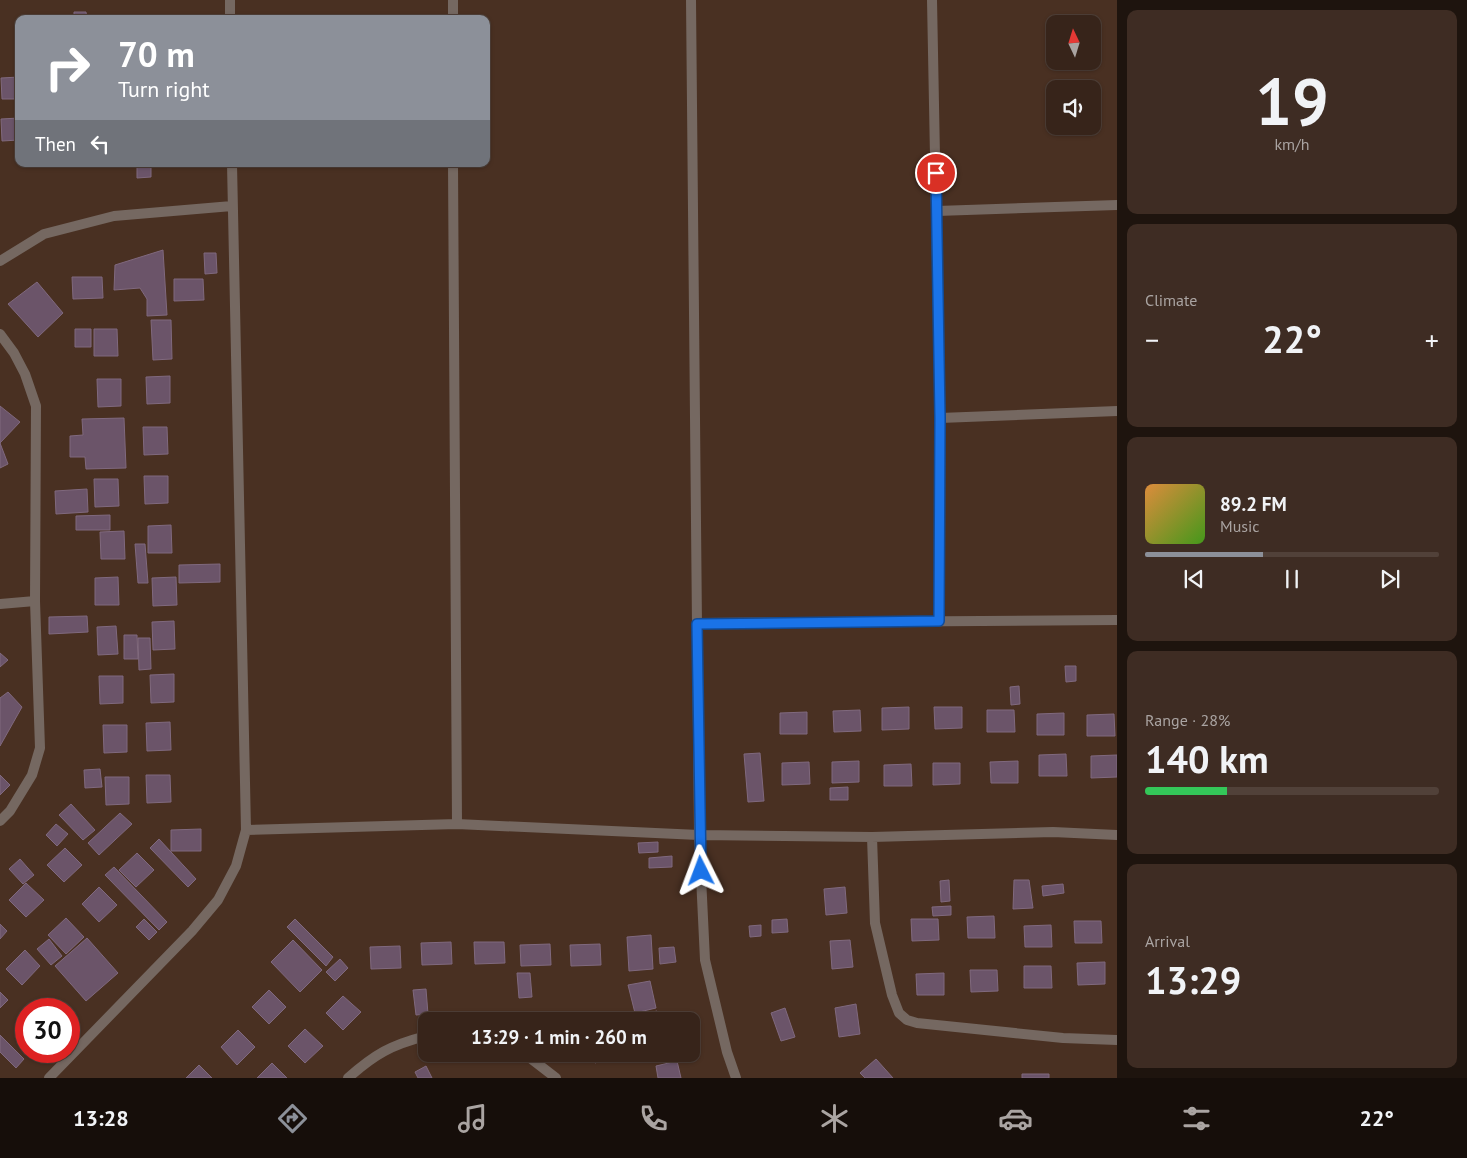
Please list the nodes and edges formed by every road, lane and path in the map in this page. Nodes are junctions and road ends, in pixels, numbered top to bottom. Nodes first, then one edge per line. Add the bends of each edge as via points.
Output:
1 (230, 0) edge
2 (452, 0) edge
3 (691, 0) edge
4 (932, 0) edge
5 (230, 15) edge
6 (453, 15) edge
7 (232, 167) edge
8 (453, 167) edge
9 (1117, 205) edge
10 (232, 206) junction
11 (937, 211) junction
12 (0, 261) edge
13 (0, 334) edge
14 (1117, 411) edge
15 (940, 418) junction
16 (35, 601) junction
17 (0, 604) edge
18 (1117, 620) edge
19 (939, 621) junction
20 (697, 624) junction
21 (0, 821) edge
22 (457, 824) junction
23 (246, 830) junction
24 (699, 835) junction
25 (1117, 835) edge
26 (872, 837) junction
27 (418, 1038) edge
28 (1117, 1040) edge
29 (535, 1062) edge
30 (49, 1078) edge
31 (348, 1078) edge
32 (556, 1078) edge
33 (736, 1078) edge

1 - 5 street
2 - 6 street
3 - 20 street
4 - 11 street
7 - 10 street
8 - 22 street
9 - 11 street
10 - 12 street via 114,216 44,234
10 - 23 street
11 - 15 street
13 - 16 street via 25,374 36,406
14 - 15 street
15 - 19 street
16 - 17 street
16 - 21 street via 40,748 32,775
18 - 19 street
19 - 20 street
20 - 24 street
22 - 23 street
22 - 24 street
23 - 30 street via 236,866 218,900
24 - 26 street
24 - 33 street via 705,960
25 - 26 street via 1053,832
26 - 28 street via 874,923 894,1005 907,1020 1063,1038
27 - 31 street via 372,1056
29 - 32 street

